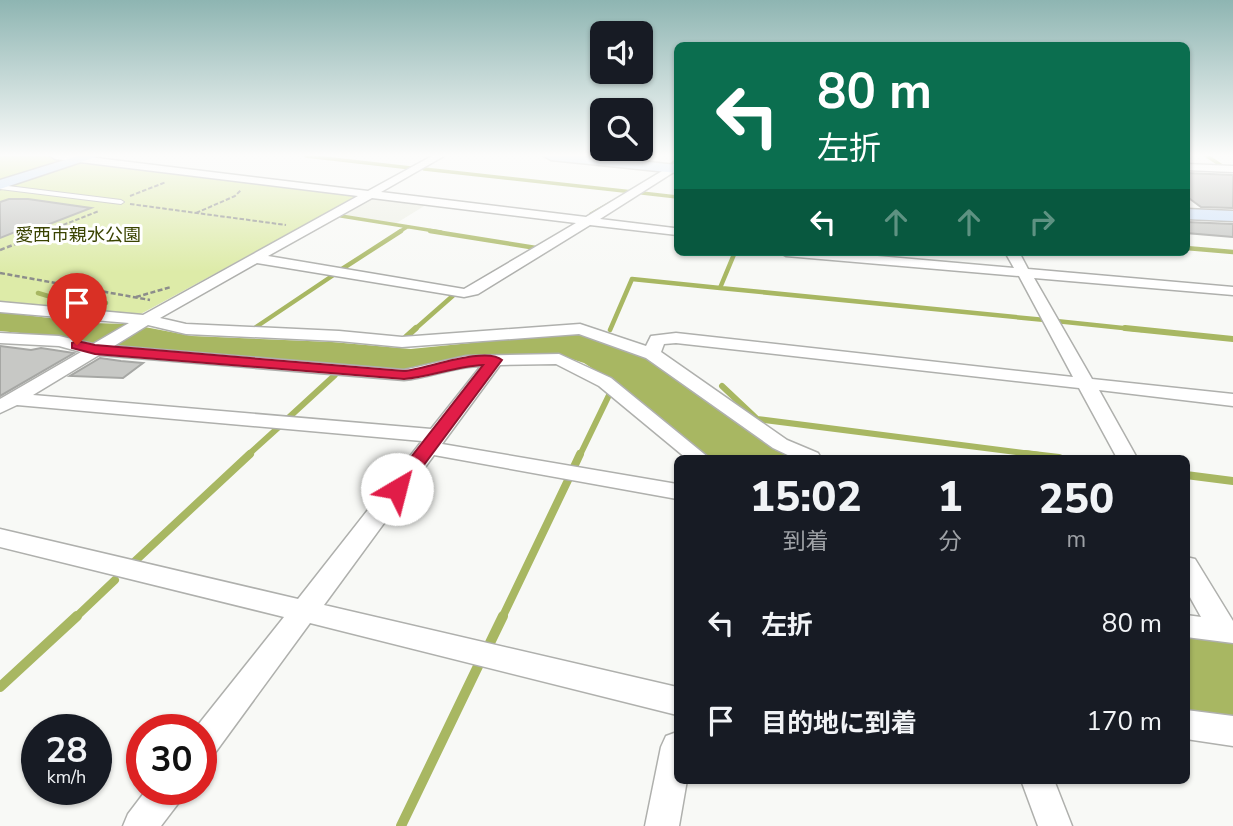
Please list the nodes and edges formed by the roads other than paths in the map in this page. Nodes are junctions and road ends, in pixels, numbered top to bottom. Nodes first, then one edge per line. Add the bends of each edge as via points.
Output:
1 (65, 195) edge
2 (366, 195) edge
3 (369, 195) junction
4 (633, 195) edge
5 (121, 202) road end
6 (1190, 214) edge
7 (1233, 216) edge
8 (588, 221) junction
9 (673, 239) edge
10 (831, 256) edge
11 (1014, 256) edge
12 (254, 258) junction
13 (1023, 273) junction
14 (1233, 291) edge
15 (0, 307) edge
16 (144, 321) junction
17 (0, 338) edge
18 (97, 349) junction
19 (652, 354) junction
20 (495, 360) junction
21 (1085, 383) junction
22 (1233, 400) edge
23 (6, 403) edge
24 (432, 442) junction
25 (695, 455) edge
26 (804, 455) edge
27 (1125, 455) edge
28 (674, 491) edge
29 (0, 538) edge
30 (1190, 572) edge
31 (304, 611) junction
32 (1190, 627) edge
33 (1228, 632) edge
34 (674, 700) edge
35 (217, 725) edge
36 (1190, 725) edge
37 (1233, 731) edge
38 (674, 763) edge
39 (1039, 784) edge
40 (156, 805) edge
41 (140, 826) edge
42 (662, 826) edge
43 (1055, 826) edge

1 - 5 lane
2 - 3 street
3 - 8 street
3 - 12 street
4 - 8 street
6 - 7 street
8 - 9 street
8 - 12 street via 464,292
10 - 13 street
11 - 13 street
12 - 16 street
13 - 14 street
13 - 21 street
15 - 16 street
16 - 18 street
16 - 19 street via 186,329 402,342 580,329
17 - 18 street via 60,341
18 - 20 street via 404,375 466,361
18 - 23 street
19 - 21 street via 657,340 676,338
19 - 26 street via 780,444
20 - 24 street
20 - 25 street via 542,358 570,363 605,382
21 - 22 street
21 - 27 street
23 - 24 street
24 - 28 street
24 - 31 street
29 - 31 street
30 - 33 street
31 - 34 street
31 - 35 street
32 - 33 street
36 - 37 street
38 - 42 street
39 - 43 street
40 - 41 street

